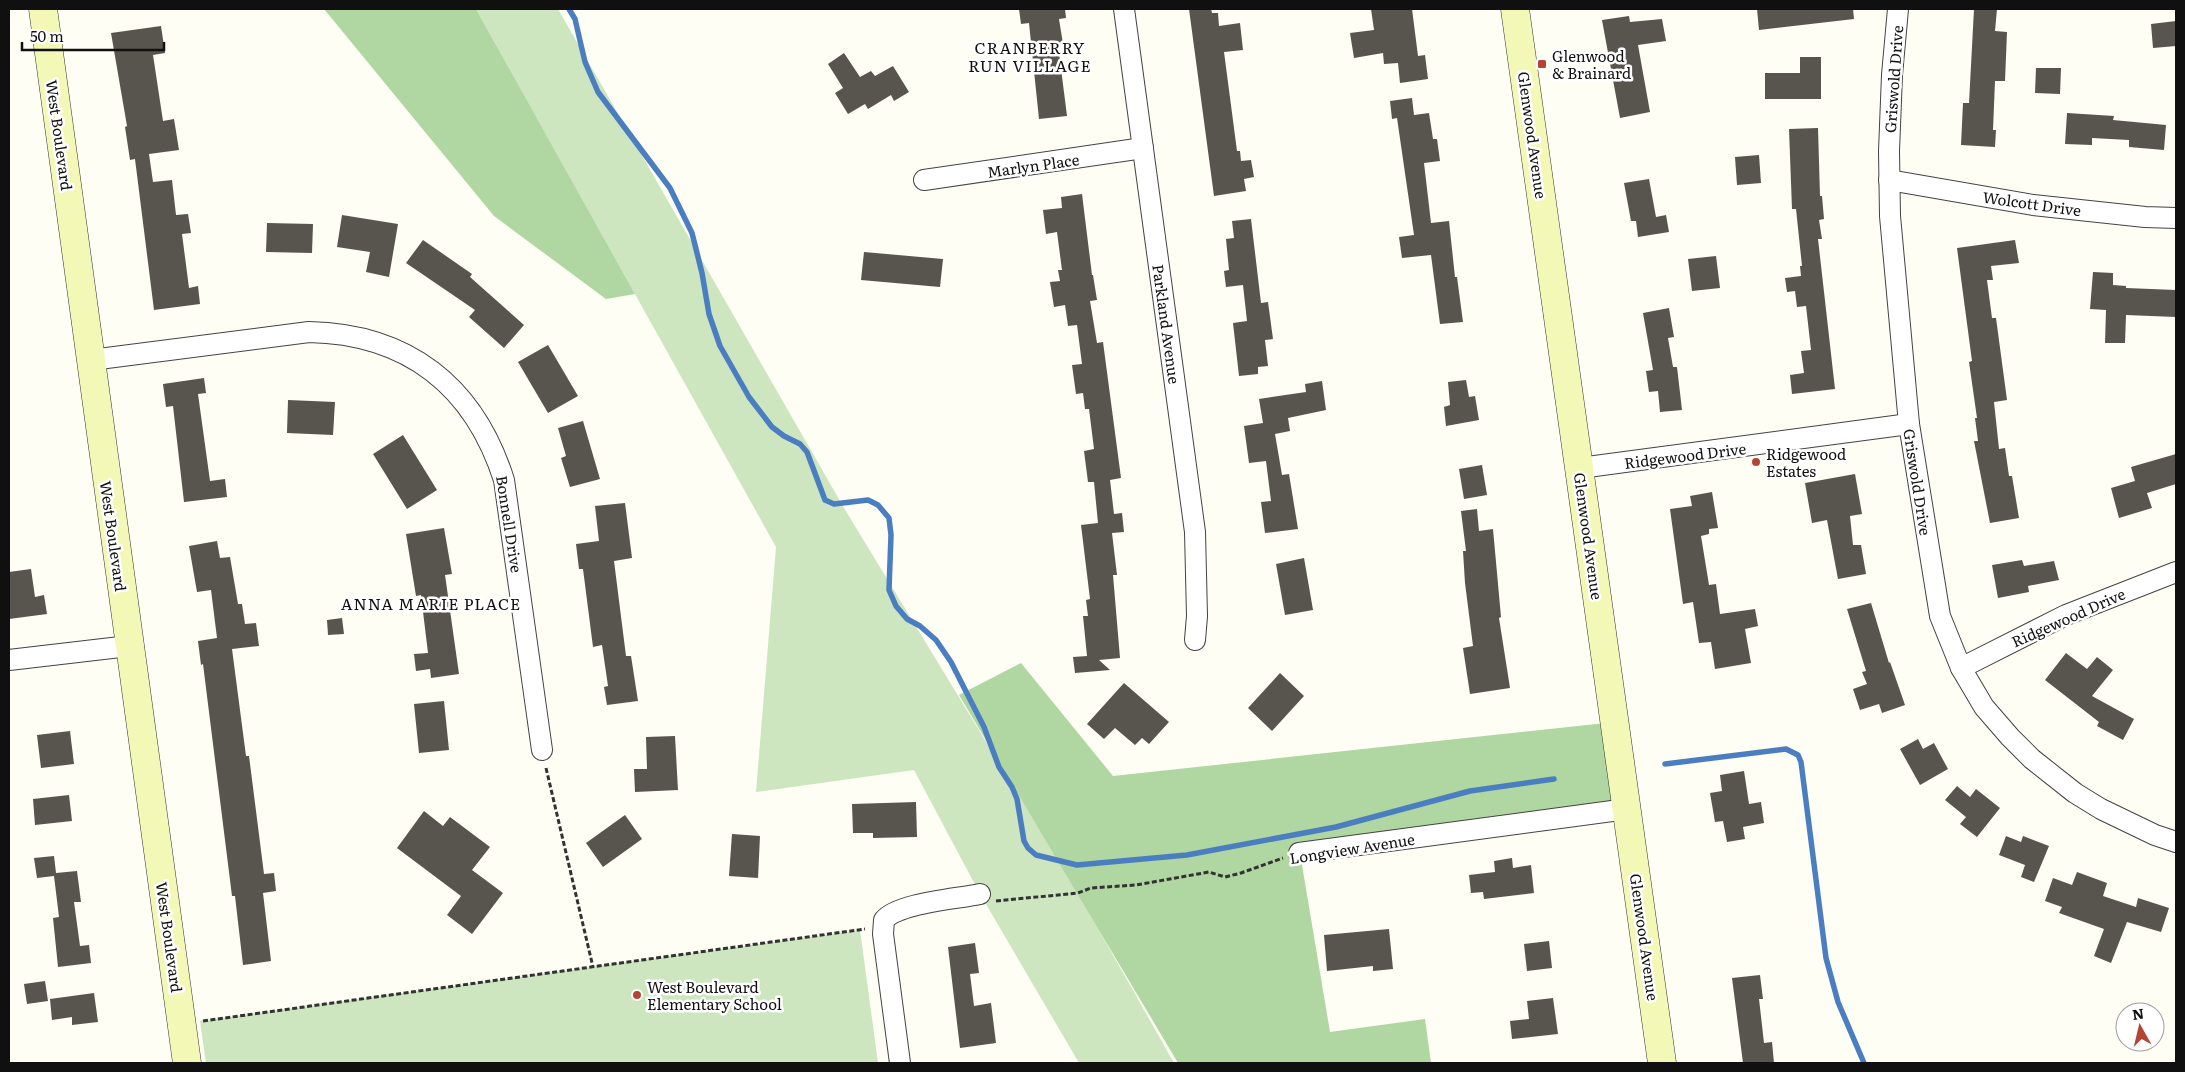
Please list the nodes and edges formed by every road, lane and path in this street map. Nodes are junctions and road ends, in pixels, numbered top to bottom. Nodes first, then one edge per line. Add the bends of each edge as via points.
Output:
1 (43, 9) edge
2 (1124, 9) edge
3 (1515, 9) edge
4 (1898, 9) edge
5 (1143, 148) junction
6 (924, 180) dead end
7 (1889, 180) junction
8 (2176, 218) edge
9 (91, 360) junction
10 (1909, 424) junction
11 (1580, 468) junction
12 (2176, 572) edge
13 (1195, 640) dead end
14 (129, 646) junction
15 (9, 660) edge
16 (1961, 668) junction
17 (542, 750) joint
18 (1627, 809) junction
19 (2176, 842) edge
20 (1299, 853) joint
21 (980, 894) joint
22 (884, 926) junction
23 (592, 966) junction
24 (200, 1021) dead end
25 (187, 1063) edge
26 (900, 1063) edge
27 (1662, 1063) edge

1 - 9 street, West Boulevard
2 - 5 street, Parkland Avenue
3 - 11 street, Glenwood Avenue
4 - 7 street, Griswold Drive via 1892,75
5 - 6 street, Marlyn Place
5 - 13 street, Parkland Avenue via 1195,532
7 - 8 street, Wolcott Drive via 2033,205
7 - 10 street, Griswold Drive
9 - 14 street, West Boulevard
9 - 17 street, Bonnell Drive via 326,332 357,336 390,347 445,381 482,426 504,480
10 - 11 street, Ridgewood Drive
10 - 16 street, Griswold Drive via 1940,616
11 - 18 street, Glenwood Avenue
12 - 16 street, Ridgewood Drive via 2066,616
14 - 15 street
14 - 25 street, West Boulevard
16 - 19 street, Griswold Drive via 1991,717 2032,759 2075,793 2102,809
17 - 23 path
18 - 20 street, Longview Avenue
18 - 27 street, Glenwood Avenue
20 - 21 path, Longview Avenue via 1225,877 1210,872 1006,901 986,900
21 - 22 street via 895,911 884,920
22 - 23 path
22 - 26 street
23 - 24 path

